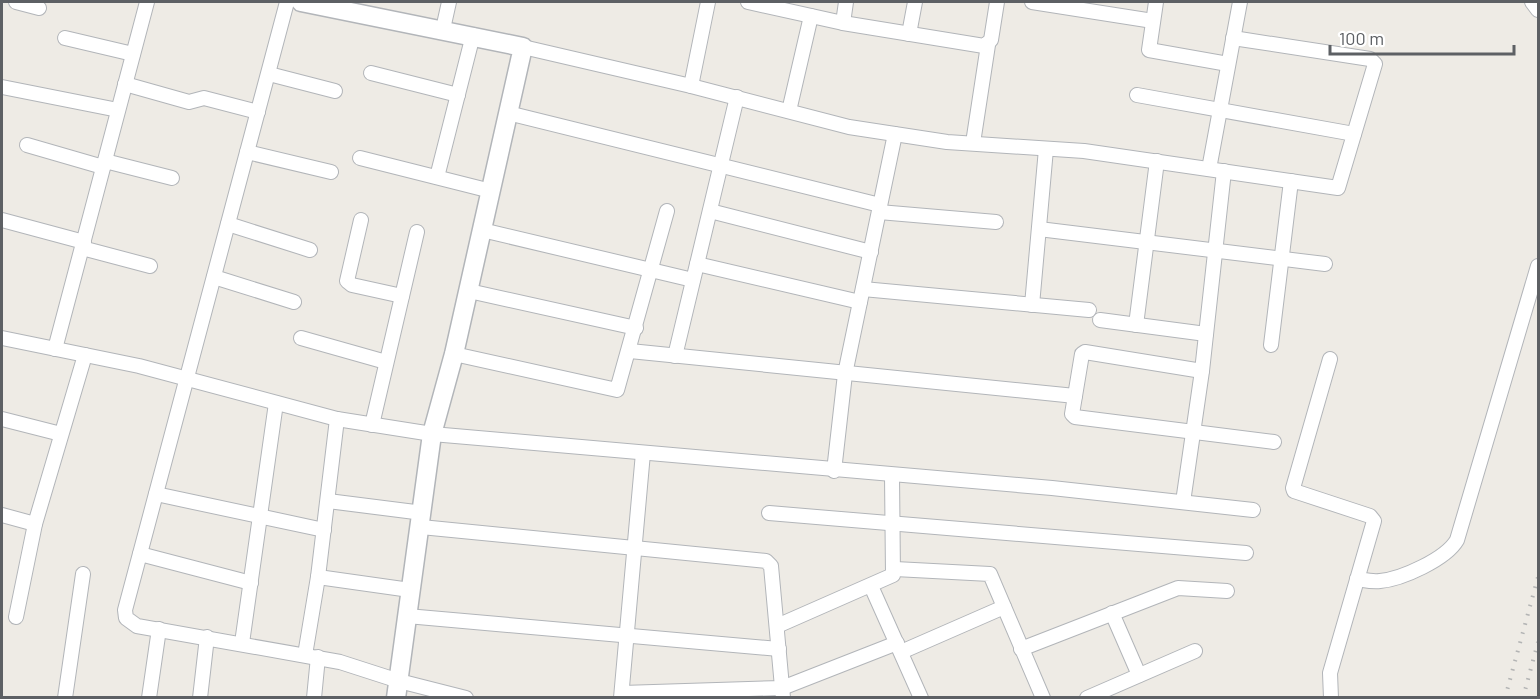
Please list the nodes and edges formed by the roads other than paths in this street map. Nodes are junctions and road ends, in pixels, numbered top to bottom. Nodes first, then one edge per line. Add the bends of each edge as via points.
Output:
1 (16, 2) edge
2 (147, 2) edge
3 (287, 2) edge
4 (301, 2) edge
5 (449, 2) edge
6 (708, 2) edge
7 (748, 2) edge
8 (846, 2) edge
9 (915, 2) edge
10 (997, 2) edge
11 (1032, 2) edge
12 (1156, 2) edge
13 (1240, 2) edge
14 (1532, 2) edge
15 (39, 8) dead end
16 (1539, 10) edge
17 (811, 16) junction
18 (1153, 21) junction
19 (843, 23) junction
20 (443, 29) junction
21 (909, 34) junction
22 (473, 35) junction
23 (65, 38) dead end
24 (1233, 38) junction
25 (988, 45) junction
26 (523, 47) junction
27 (133, 54) junction
28 (1228, 64) junction
29 (371, 73) dead end
30 (269, 74) junction
31 (125, 84) junction
32 (692, 86) junction
33 (2, 87) edge
34 (334, 91) dead end
35 (458, 95) junction
36 (1137, 95) dead end
37 (737, 98) junction
38 (1220, 110) junction
39 (118, 111) junction
40 (789, 111) junction
41 (258, 112) junction
42 (508, 114) junction
43 (895, 134) junction
44 (1354, 134) junction
45 (973, 143) junction
46 (27, 145) dead end
47 (1046, 149) junction
48 (247, 152) junction
49 (360, 158) dead end
50 (1157, 161) junction
51 (104, 164) junction
52 (721, 164) junction
53 (1209, 168) junction
54 (1224, 171) junction
55 (331, 172) dead end
56 (437, 177) junction
57 (172, 178) dead end
58 (1291, 181) junction
59 (491, 191) junction
60 (880, 209) junction
61 (667, 211) dead end
62 (710, 211) junction
63 (2, 220) edge
64 (361, 220) dead end
65 (996, 222) dead end
66 (228, 224) junction
67 (1039, 229) junction
68 (482, 230) junction
69 (417, 232) dead end
70 (1146, 242) junction
71 (83, 245) junction
72 (310, 250) dead end
73 (1216, 251) junction
74 (871, 252) junction
75 (1281, 259) junction
76 (697, 264) junction
77 (1325, 264) dead end
78 (150, 266) dead end
79 (1539, 266) edge
80 (652, 270) junction
81 (214, 277) junction
82 (693, 279) junction
83 (469, 291) junction
84 (402, 296) junction
85 (861, 296) junction
86 (294, 302) dead end
87 (1032, 305) junction
88 (1089, 310) dead end
89 (1100, 320) dead end
90 (1136, 325) junction
91 (636, 328) junction
92 (1206, 334) junction
93 (2, 338) edge
94 (301, 338) dead end
95 (1271, 345) dead end
96 (55, 349) junction
97 (630, 351) junction
98 (454, 354) junction
99 (85, 355) junction
100 (675, 356) junction
101 (1330, 359) dead end
102 (387, 362) junction
103 (1202, 371) junction
104 (845, 374) junction
105 (186, 379) junction
106 (1075, 396) junction
107 (276, 403) junction
108 (2, 419) edge
109 (337, 419) junction
110 (372, 425) junction
111 (1193, 432) junction
112 (61, 434) junction
113 (432, 434) junction
114 (1274, 442) dead end
115 (643, 453) junction
116 (834, 471) junction
117 (892, 475) junction
118 (156, 494) junction
119 (328, 501) junction
120 (1183, 502) junction
121 (1253, 510) dead end
122 (770, 513) dead end
123 (2, 515) edge
124 (260, 516) junction
125 (422, 520) junction
126 (35, 524) junction
127 (893, 525) junction
128 (324, 530) junction
129 (635, 548) junction
130 (1245, 553) dead end
131 (140, 554) junction
132 (895, 569) junction
133 (83, 574) dead end
134 (318, 577) junction
135 (1357, 579) junction
136 (251, 582) junction
137 (871, 586) junction
138 (410, 590) junction
139 (1227, 591) dead end
140 (1004, 607) junction
141 (1112, 613) junction
142 (407, 616) junction
143 (16, 617) dead end
144 (777, 627) junction
145 (159, 629) junction
146 (627, 635) junction
147 (207, 637) junction
148 (242, 643) junction
149 (899, 648) junction
150 (779, 649) junction
151 (1021, 649) junction
152 (1195, 651) dead end
153 (312, 656) junction
154 (1139, 675) junction
155 (397, 689) edge
156 (1119, 691) edge
157 (782, 693) edge
158 (622, 695) edge
159 (65, 698) edge
160 (149, 698) edge
161 (200, 698) edge
162 (314, 698) edge
163 (466, 698) edge
164 (921, 698) edge
165 (1043, 698) edge
166 (1087, 698) edge
167 (1330, 698) edge

1 - 15 street
2 - 27 street
3 - 30 street
4 - 20 street
5 - 20 street
6 - 32 street
7 - 17 street
8 - 19 street
9 - 21 street
10 - 25 street
11 - 18 street
12 - 18 street
13 - 24 street
14 - 16 street
17 - 19 street
17 - 40 street
18 - 28 street via 1149,50
19 - 21 street
20 - 22 street
21 - 25 street
22 - 26 street
22 - 35 street
23 - 27 street
24 - 28 street
24 - 44 street via 1372,61 1374,70
25 - 45 street
26 - 32 street
26 - 42 street
27 - 31 street
28 - 38 street
29 - 35 street
30 - 34 street
30 - 41 street
31 - 39 street
31 - 41 street via 189,102 204,98
32 - 37 street
33 - 39 street
35 - 56 street
36 - 38 street
37 - 40 street
37 - 52 street
38 - 44 street
38 - 53 street
39 - 51 street
40 - 43 street
41 - 48 street
42 - 52 street
42 - 59 street
43 - 45 street
43 - 60 street
44 - 58 street via 1338,188
45 - 47 street
46 - 51 street
47 - 50 street
47 - 67 street
48 - 55 street
48 - 66 street
49 - 56 street
50 - 53 street
50 - 70 street
51 - 57 street
51 - 71 street
52 - 60 street
52 - 62 street
53 - 54 street
54 - 58 street
54 - 73 street
56 - 59 street
58 - 75 street
59 - 68 street
60 - 65 street
60 - 74 street
61 - 80 street
62 - 74 street
62 - 76 street
63 - 71 street
64 - 84 street via 347,281
66 - 72 street
66 - 81 street
67 - 70 street
67 - 87 street
68 - 80 street
68 - 83 street
69 - 84 street
70 - 73 street
70 - 90 street
71 - 78 street
71 - 96 street
73 - 75 street
73 - 92 street
74 - 85 street
75 - 77 street
75 - 95 street
76 - 82 street
76 - 85 street
79 - 135 street via 1457,540 1448,551 1393,579
80 - 82 street
80 - 91 street
81 - 86 street
81 - 105 street
82 - 100 street
83 - 91 street
83 - 98 street
84 - 102 street
85 - 87 street
85 - 104 street
87 - 88 street
89 - 90 street
90 - 92 street
91 - 97 street
92 - 103 street
93 - 96 street
94 - 102 street
96 - 99 street
97 - 98 street via 620,386 613,391
97 - 100 street
98 - 113 street
99 - 105 street
99 - 112 street
100 - 104 street
101 - 135 street via 1293,488 1373,518
102 - 110 street
103 - 106 street via 1085,352
103 - 111 street
104 - 106 street
104 - 116 street
105 - 107 street
105 - 118 street
106 - 111 street via 1075,417
107 - 109 street
107 - 124 street
108 - 112 street
109 - 110 street
109 - 119 street
110 - 113 street
111 - 114 street
111 - 120 street
112 - 126 street
113 - 115 street
113 - 125 street
115 - 116 street
115 - 129 street
116 - 117 street
117 - 120 street
117 - 127 street
118 - 124 street
118 - 131 street
119 - 125 street
119 - 128 street
120 - 121 street
122 - 127 street
123 - 126 street
124 - 128 street
124 - 136 street
125 - 129 street
125 - 138 street
126 - 143 street
127 - 130 street
127 - 132 street
128 - 134 street
129 - 144 street via 770,563
129 - 146 street
131 - 136 street
131 - 145 street via 126,618 137,626
132 - 137 street via 893,575
132 - 140 street via 985,572 992,576
133 - 159 street
134 - 138 street
134 - 153 street
135 - 167 street via 1330,673
136 - 148 street
137 - 144 street
137 - 149 street
138 - 142 street
139 - 141 street via 1178,588
140 - 149 street
140 - 151 street
141 - 151 street
141 - 154 street
142 - 146 street
142 - 155 street
144 - 150 street
145 - 147 street
145 - 160 street
146 - 150 street
146 - 158 street
147 - 148 street
147 - 161 street
148 - 153 street
149 - 157 street
149 - 164 street
150 - 157 street
151 - 165 street
152 - 154 street
153 - 155 street
153 - 162 street
154 - 156 street
155 - 163 street
156 - 166 street
157 - 158 street

